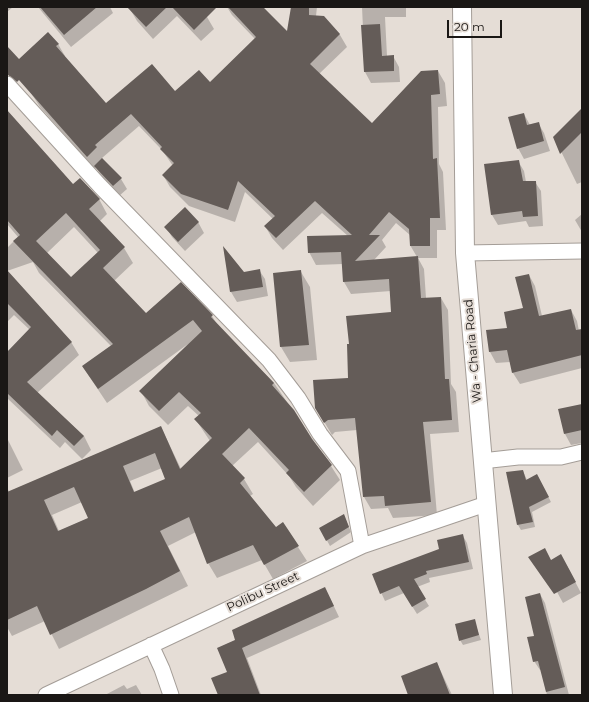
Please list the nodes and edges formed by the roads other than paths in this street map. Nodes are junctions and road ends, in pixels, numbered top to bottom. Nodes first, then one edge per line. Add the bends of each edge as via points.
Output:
1 (462, 7) edge
2 (7, 84) edge
3 (582, 250) edge
4 (465, 253) junction
5 (582, 452) edge
6 (482, 461) junction
7 (486, 504) junction
8 (362, 546) junction
9 (151, 645) junction
10 (46, 695) edge
11 (171, 695) edge
12 (504, 695) edge

1 - 4 street, Wa - Charia Road
2 - 8 street via 100,186 269,360 348,471
3 - 4 street
4 - 6 street, Wa - Charia Road
5 - 6 street via 561,457 518,456
6 - 7 street, Wa - Charia Road
7 - 8 street, Polibu Street
7 - 12 street, Wa - Charia Road
8 - 9 street, Polibu Street
9 - 10 street, Polibu Street
9 - 11 street

